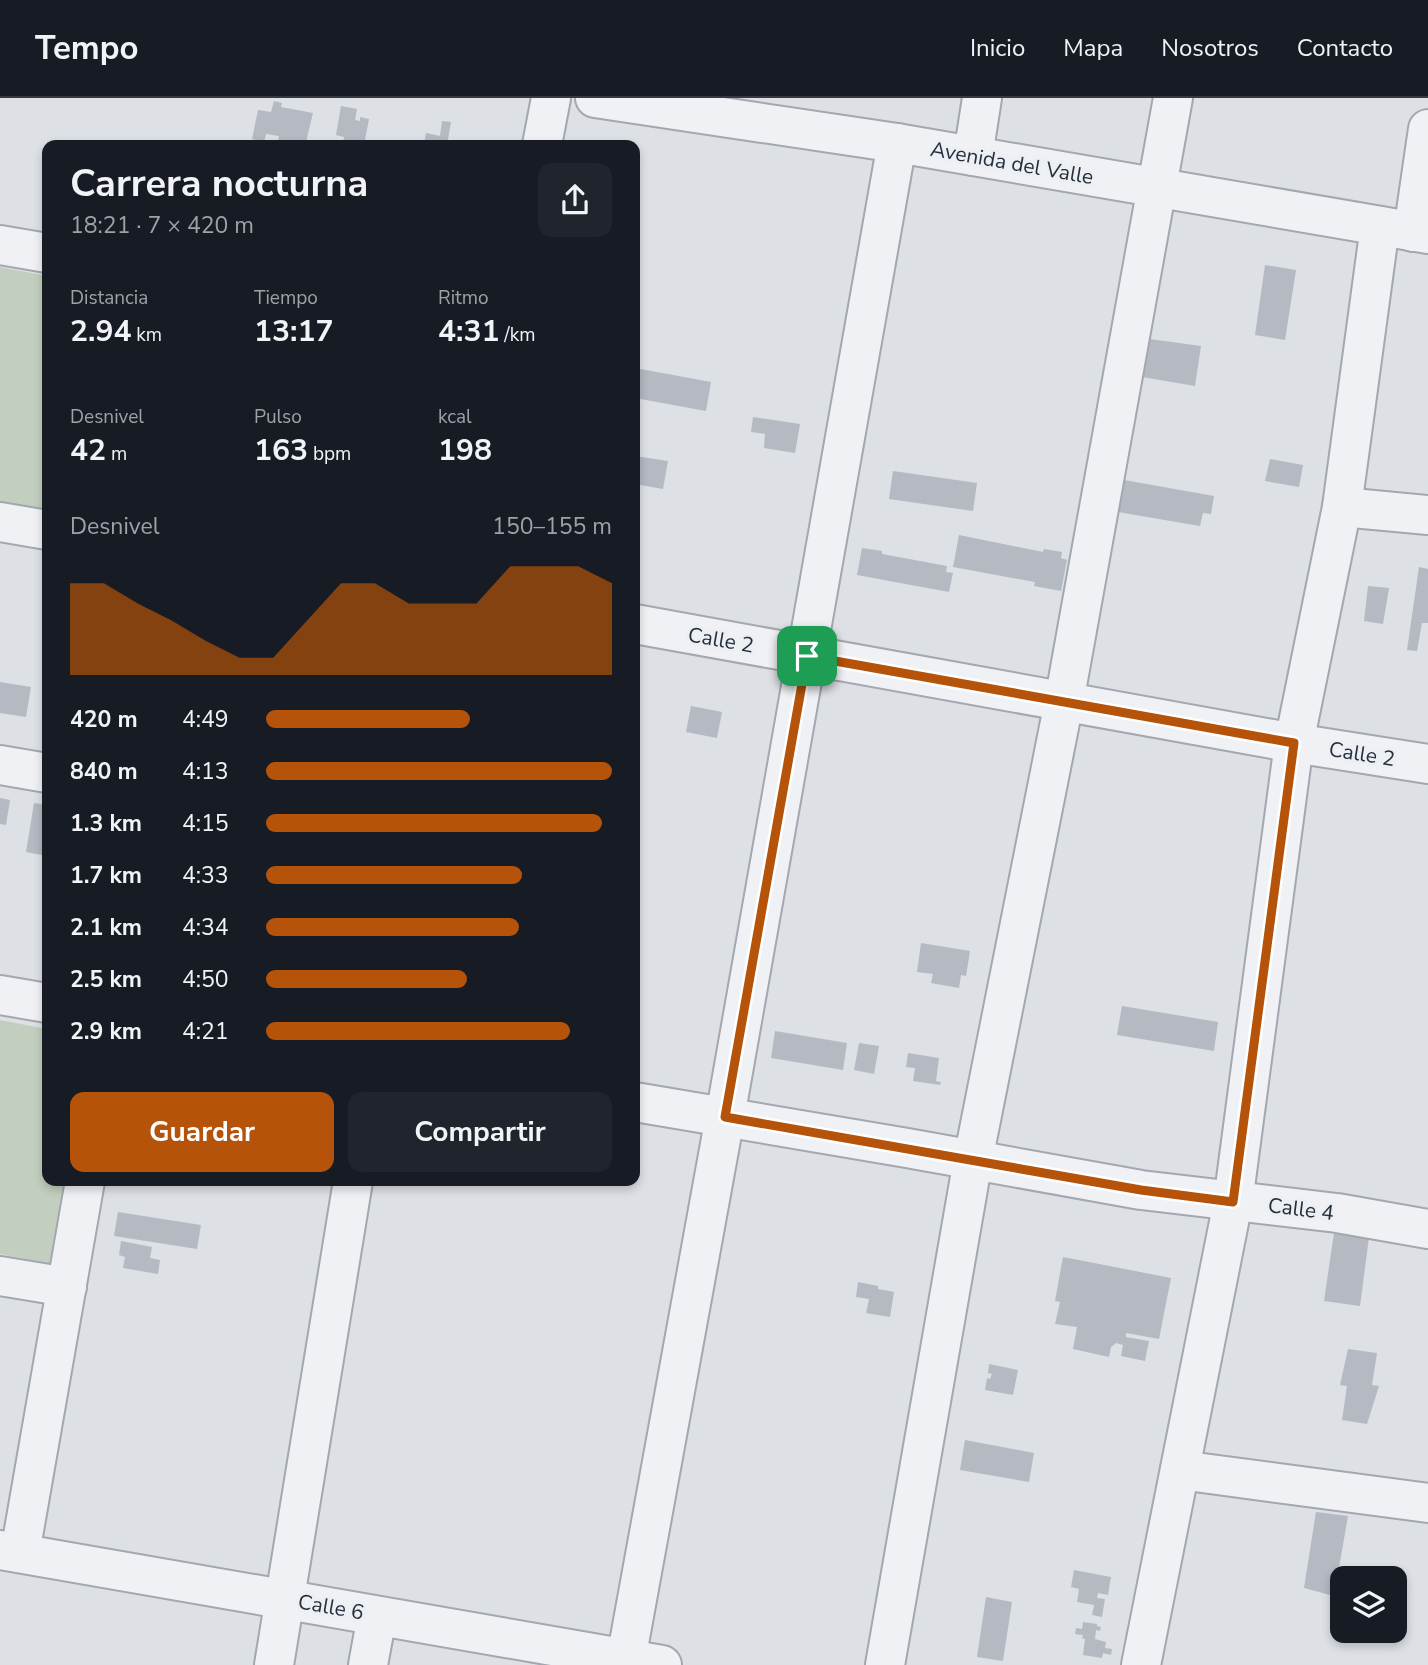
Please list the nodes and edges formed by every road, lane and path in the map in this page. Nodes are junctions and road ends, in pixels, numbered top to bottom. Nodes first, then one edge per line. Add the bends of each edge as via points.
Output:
1 (551, 98) edge
2 (595, 98) edge
3 (982, 98) edge
4 (1173, 98) edge
5 (682, 104) edge
6 (1428, 129) edge
7 (543, 140) edge
8 (897, 143) junction
9 (973, 156) junction
10 (1156, 187) junction
11 (1407, 231) edge
12 (0, 245) edge
13 (42, 252) edge
14 (1342, 507) junction
15 (1428, 515) edge
16 (0, 522) edge
17 (42, 529) edge
18 (640, 625) edge
19 (807, 656) junction
20 (1064, 702) junction
21 (1294, 743) junction
22 (1428, 764) edge
23 (0, 765) edge
24 (42, 772) edge
25 (0, 995) edge
26 (42, 1002) edge
27 (640, 1103) edge
28 (725, 1117) junction
29 (973, 1160) junction
30 (84, 1186) edge
31 (352, 1186) edge
32 (1233, 1202) junction
33 (1428, 1229) edge
34 (0, 1276) edge
35 (67, 1287) junction
36 (1180, 1470) junction
37 (1428, 1503) edge
38 (10, 1551) edge
39 (286, 1600) junction
40 (377, 1616) junction
41 (638, 1663) edge
42 (274, 1665) edge
43 (368, 1665) edge
44 (885, 1665) edge
45 (1141, 1665) edge

1 - 7 street
2 - 5 street, Avenida del Valle
3 - 9 street
4 - 10 street
5 - 8 street, Avenida del Valle
6 - 11 street
8 - 9 street, Avenida del Valle
8 - 19 street
9 - 10 street, Avenida del Valle
10 - 11 street, Avenida del Valle
10 - 20 street
11 - 14 street
12 - 13 street
14 - 15 street
14 - 21 street
16 - 17 street
18 - 19 street, Calle 2
19 - 20 street, Calle 2
19 - 28 street
20 - 21 street, Calle 2
20 - 29 street
21 - 22 street, Calle 2
21 - 32 street
23 - 24 street
25 - 26 street
27 - 28 street, Calle 4
28 - 29 street, Calle 4
28 - 41 street
29 - 32 street, Calle 4
29 - 44 street
30 - 35 street
31 - 39 street
32 - 33 street, Calle 4
32 - 36 street
34 - 35 street
35 - 38 street
36 - 37 street
36 - 45 street
38 - 39 street, Calle 6
39 - 40 street, Calle 6
39 - 42 street
40 - 41 street, Calle 6
40 - 43 street

